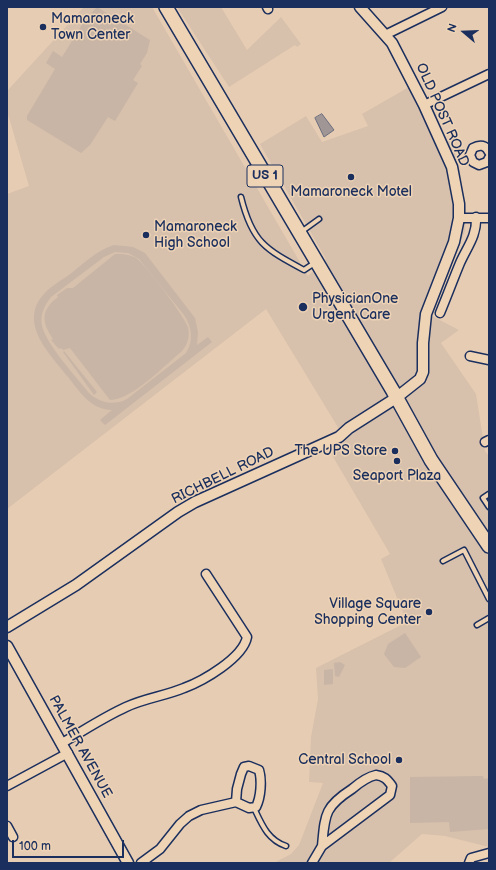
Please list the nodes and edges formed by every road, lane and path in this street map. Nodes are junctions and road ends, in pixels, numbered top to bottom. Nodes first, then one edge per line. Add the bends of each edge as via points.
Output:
1 (166, 7) edge
2 (360, 7) edge
3 (442, 7) edge
4 (385, 35) junction
5 (489, 74) edge
6 (424, 105) junction
7 (489, 152) edge
8 (489, 158) edge
9 (241, 197) dead end
10 (476, 217) junction
11 (459, 218) junction
12 (489, 218) edge
13 (319, 219) dead end
14 (299, 233) junction
15 (316, 262) junction
16 (440, 312) dead end
17 (470, 356) dead end
18 (489, 360) edge
19 (396, 398) junction
20 (489, 494) edge
21 (489, 507) edge
22 (489, 546) edge
23 (443, 562) dead end
24 (206, 574) dead end
25 (489, 599) edge
26 (489, 618) edge
27 (477, 625) dead end
28 (7, 627) edge
29 (7, 646) edge
30 (62, 743) junction
31 (68, 753) junction
32 (7, 786) edge
33 (236, 802) junction
34 (254, 808) junction
35 (7, 826) edge
36 (13, 837) dead end
37 (286, 846) dead end
38 (322, 846) junction
39 (489, 853) edge
40 (128, 863) edge
41 (140, 863) edge
42 (312, 863) edge
43 (469, 863) edge

1 - 14 main road, US 1
2 - 4 street, OLD POST ROAD
3 - 4 street
4 - 6 street, OLD POST ROAD via 400,56
5 - 6 street
6 - 11 street, OLD POST ROAD via 452,167
7 - 8 street via 480,145 473,148 470,155 473,162 479,165 487,162
9 - 15 lane via 251,227 265,246 279,257 304,270
10 - 11 street
10 - 12 street
10 - 16 street via 473,238 460,262
11 - 19 street, OLD POST ROAD via 454,242 426,314 422,344 423,372 415,384
13 - 14 lane
14 - 15 main road, US 1
15 - 19 main road, US 1
17 - 18 street
19 - 22 main road, US 1 via 431,460
19 - 28 street, RICHBELL ROAD via 348,428 339,437 178,512 76,585
20 - 21 lane via 483,498
23 - 25 lane via 464,550
24 - 30 street via 247,637 246,644 221,668 204,678 184,688 126,707
26 - 27 lane
29 - 30 street, PALMER AVENUE
30 - 31 street, PALMER AVENUE
31 - 32 street
31 - 40 street, PALMER AVENUE
33 - 34 street
33 - 34 street via 244,767 255,767 261,775 258,802
33 - 41 street via 201,810 189,816 160,849
34 - 37 lane via 269,836
35 - 36 street
38 - 38 street via 390,795 392,786 388,780 376,774 370,776 334,802 325,817
38 - 42 street
39 - 43 street via 471,858

